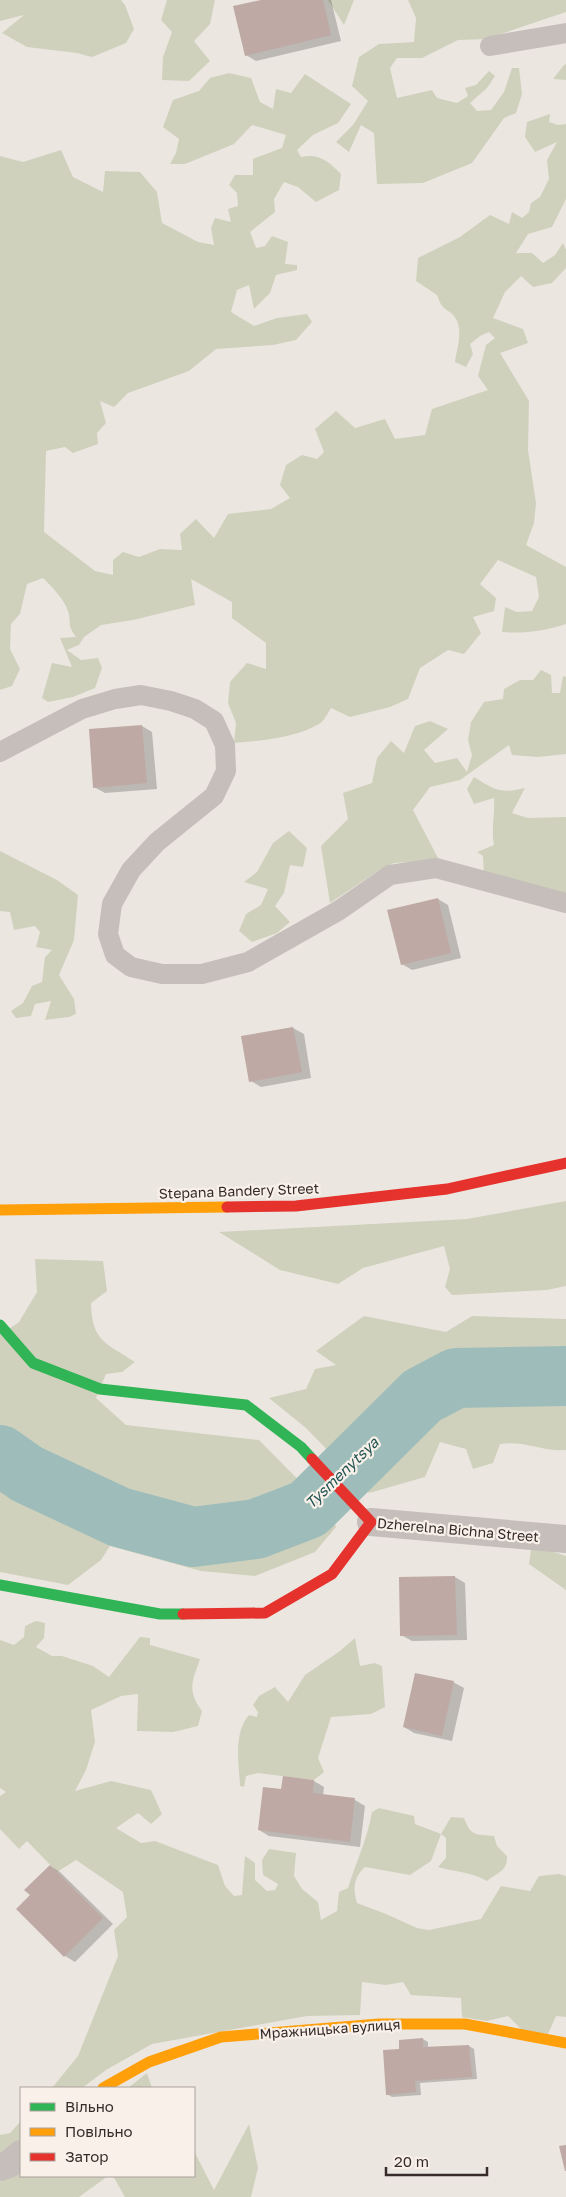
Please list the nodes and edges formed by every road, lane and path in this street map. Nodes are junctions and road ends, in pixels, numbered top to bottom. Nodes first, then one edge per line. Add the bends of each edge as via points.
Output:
1 (566, 33) edge
2 (490, 46) dead end
3 (0, 752) edge
4 (566, 903) edge
5 (566, 1163) edge
6 (0, 1210) edge
7 (0, 1325) edge
8 (371, 1522) junction
9 (566, 1539) edge
10 (0, 1585) edge
11 (566, 2043) edge
12 (105, 2087) edge
13 (20, 2155) edge
14 (0, 2167) edge

1 - 2 lane
3 - 4 lane via 82,709 141,695 195,708 214,721 225,745 226,771 214,796 157,842 131,870 112,904 108,934 115,955 131,967 162,974 202,974 248,962 338,911 390,875 436,868
5 - 6 street, Stepana Bandery Street via 447,1189 296,1206
7 - 8 street via 33,1363 100,1389 246,1405 301,1447
8 - 9 street, Dzherelna Bichna Street
8 - 10 street, Dzherelna Bichna Street via 332,1574 265,1613 160,1614
11 - 12 street, Мражницька вулиця via 465,2024 380,2024 221,2037 149,2062
13 - 14 street

